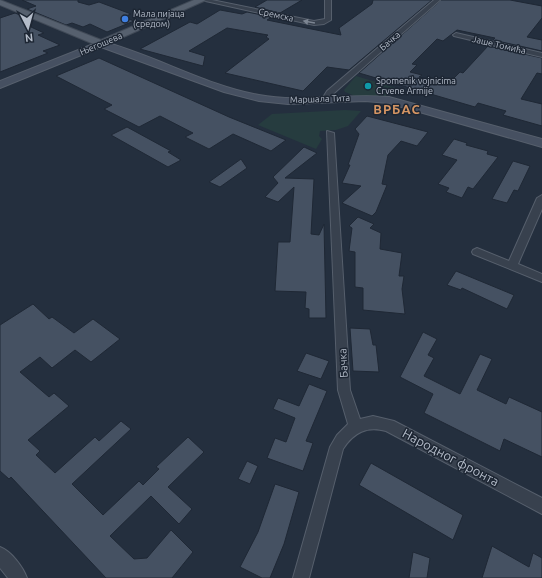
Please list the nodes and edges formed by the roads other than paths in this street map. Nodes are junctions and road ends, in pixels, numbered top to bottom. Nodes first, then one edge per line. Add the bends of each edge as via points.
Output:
1 (203, 0) edge
2 (328, 0) edge
3 (437, 0) edge
4 (0, 2) edge
5 (456, 35) dead end
6 (101, 44) junction
7 (542, 55) edge
8 (0, 85) edge
9 (326, 99) junction
10 (330, 133) dead end
11 (542, 143) edge
12 (542, 198) edge
13 (477, 252) dead end
14 (512, 266) junction
15 (542, 278) edge
16 (356, 426) junction
17 (542, 506) edge
18 (0, 555) edge
19 (19, 578) edge
20 (302, 578) edge

2 -> 1 street, Сремска via 328,20 322,23
1 - 6 main road, Његошева
3 - 9 street, Бачка
4 - 6 main road
5 - 7 street, Јаше Томића
6 - 8 street, Његошева
6 - 9 street, Маршала Тита via 250,96 277,100
9 - 11 street, Маршала Тита via 394,100
10 - 16 street, Бачка via 344,390
12 - 14 street
13 - 14 street
14 - 15 street
16 - 17 street, Народног фронта via 374,422 389,425
16 - 20 street via 342,438 332,460
18 - 19 street

